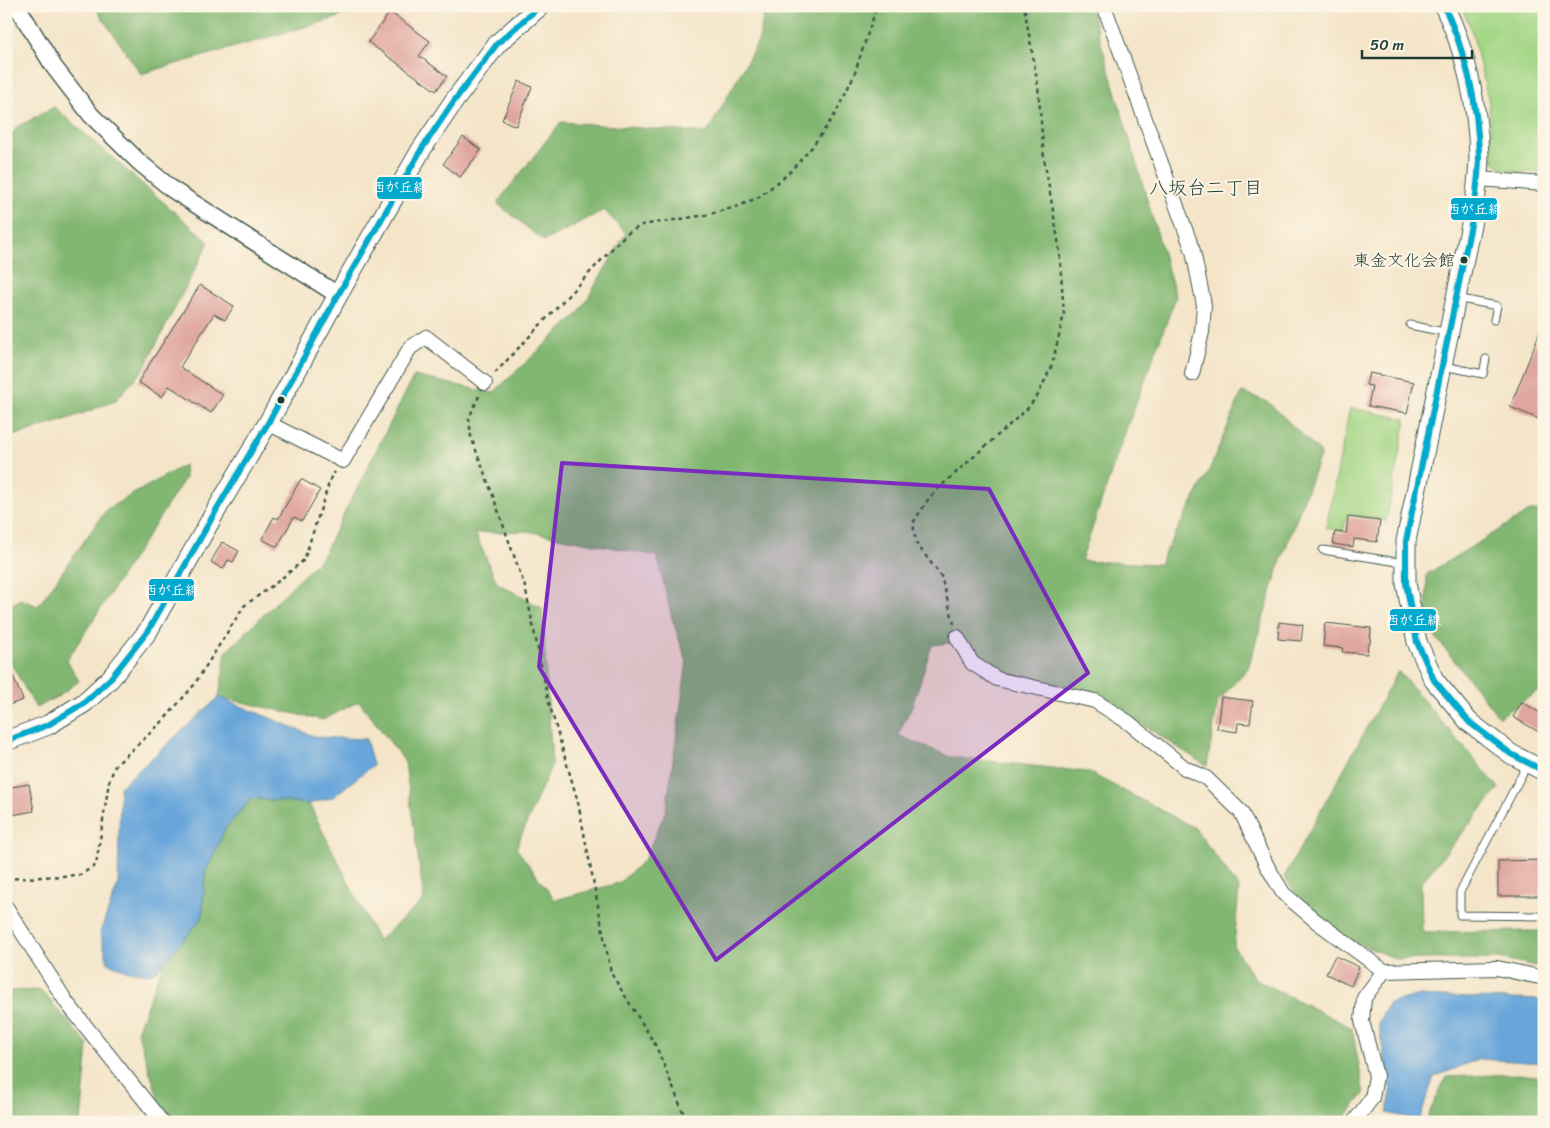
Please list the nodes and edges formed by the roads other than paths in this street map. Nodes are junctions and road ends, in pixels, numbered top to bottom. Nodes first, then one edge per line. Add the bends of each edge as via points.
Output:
1 (17, 6) edge
2 (540, 6) edge
3 (1104, 6) edge
4 (1444, 6) edge
5 (1478, 178) junction
6 (1544, 184) edge
7 (338, 295) junction
8 (1456, 298) junction
9 (1494, 320) dead end
10 (1410, 325) dead end
11 (1449, 333) junction
12 (1486, 359) dead end
13 (1442, 366) junction
14 (1192, 374) dead end
15 (485, 383) road end
16 (268, 423) junction
17 (1323, 550) dead end
18 (1406, 564) junction
19 (957, 637) road end
20 (6, 741) edge
21 (1536, 767) edge
22 (6, 907) edge
23 (1544, 916) edge
24 (1384, 971) junction
25 (1544, 978) edge
26 (162, 1122) edge
27 (1354, 1122) edge

1 - 7 street via 54,67 91,115 139,162 173,190
2 - 7 main road via 497,44 420,150
3 - 14 street via 1193,250 1204,305 1202,332
4 - 5 main road via 1470,83 1478,140
5 - 6 street
5 - 8 main road
7 - 16 main road
8 - 9 lane via 1497,306
8 - 11 main road
10 - 11 lane
11 - 13 main road
12 - 13 lane via 1483,374
13 - 18 main road via 1406,540
15 - 16 street via 426,337 410,348 343,461
16 - 20 main road via 131,655 84,703 48,725
17 - 18 lane
18 - 21 main road via 1406,583 1417,642 1434,680 1469,722 1511,754
19 - 24 street via 972,663 997,679 1095,701 1128,722 1185,768 1206,778 1241,812 1283,893
21 - 23 lane via 1460,892 1460,915
22 - 26 street via 67,1003
24 - 25 street via 1497,968
24 - 27 street via 1364,998 1362,1021 1376,1076 1372,1098

